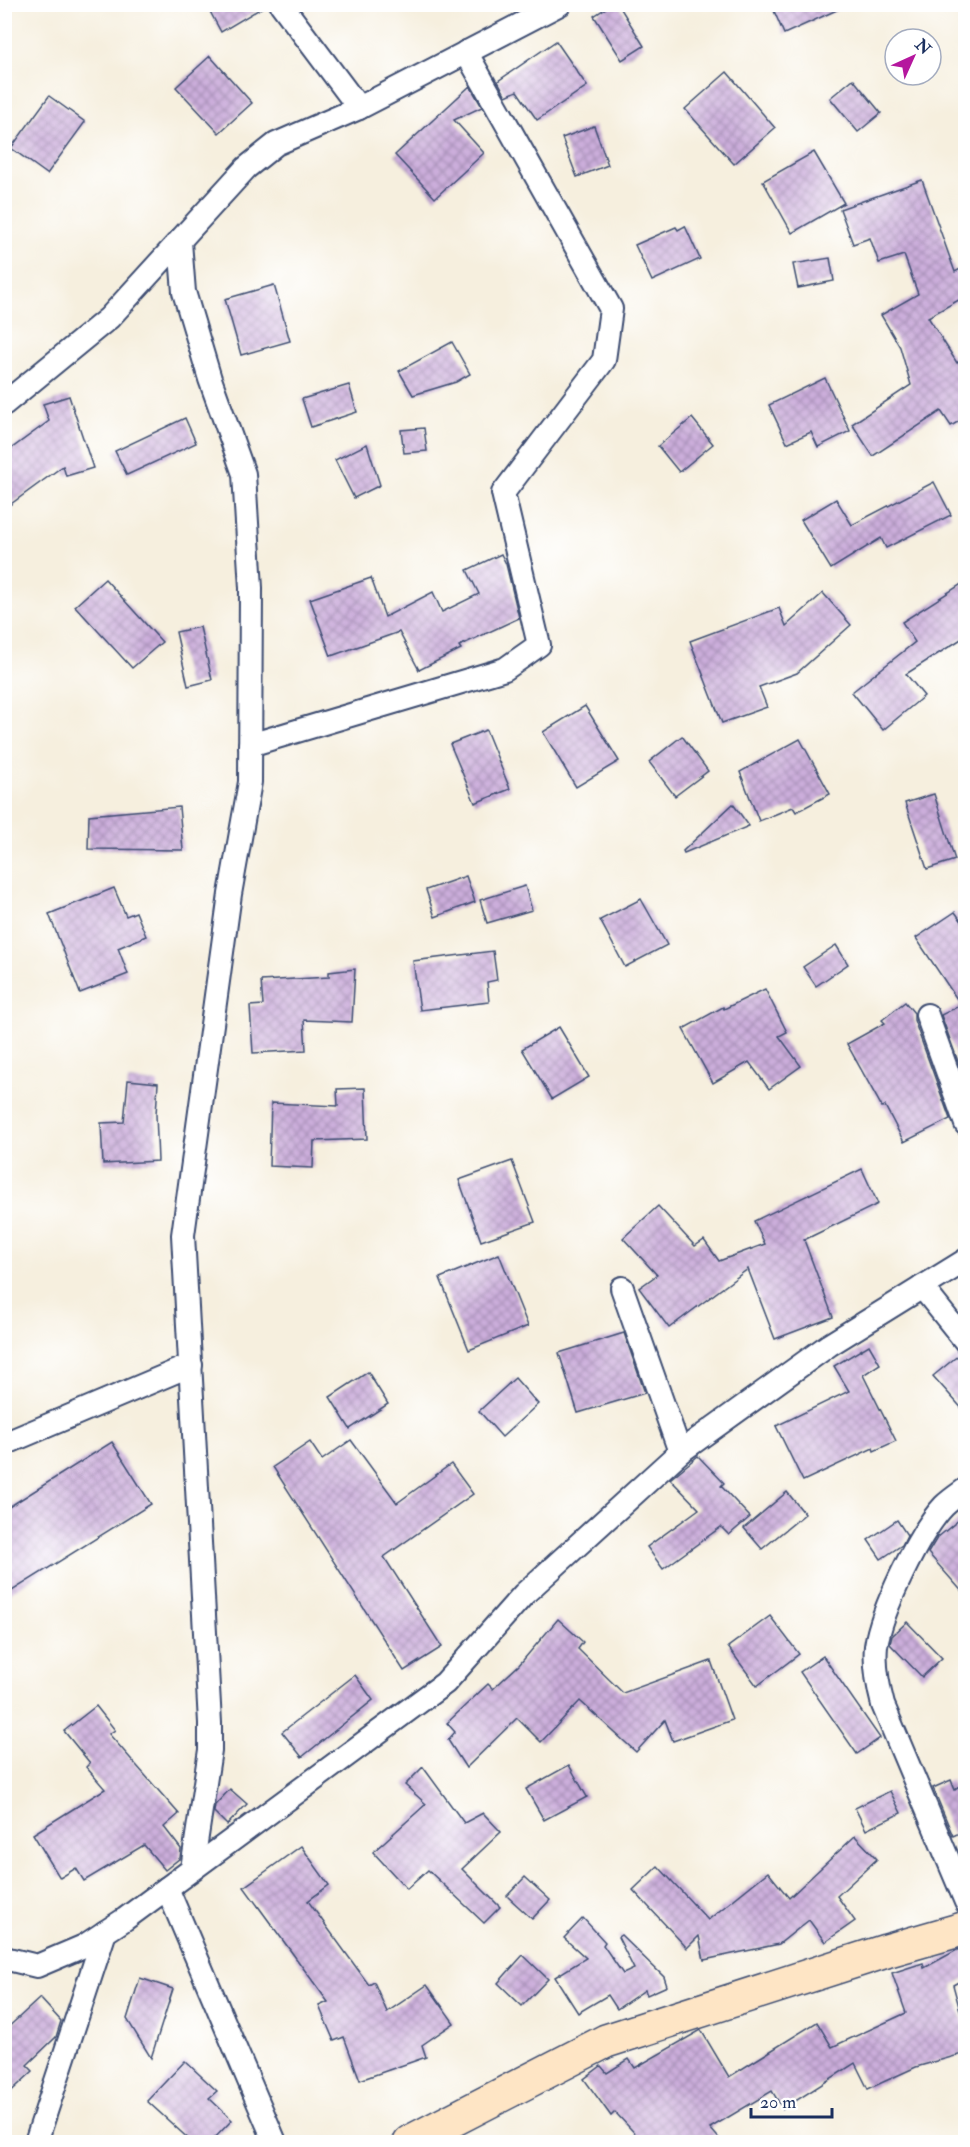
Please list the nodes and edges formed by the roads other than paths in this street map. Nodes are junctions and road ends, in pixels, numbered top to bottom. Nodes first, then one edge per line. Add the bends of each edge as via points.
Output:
1 (280, 4) edge
2 (560, 4) edge
3 (466, 52) junction
4 (359, 108) junction
5 (180, 242) junction
6 (4, 404) edge
7 (250, 745) junction
8 (927, 1015) dead end
9 (966, 1124) edge
10 (966, 1260) edge
11 (922, 1287) junction
12 (622, 1288) dead end
13 (966, 1342) edge
14 (191, 1365) junction
15 (4, 1444) edge
16 (680, 1452) junction
17 (966, 1489) edge
18 (192, 1869) junction
19 (167, 1888) junction
20 (966, 1902) edge
21 (966, 1928) edge
22 (105, 1932) junction
23 (4, 1958) edge
24 (36, 2142) edge
25 (275, 2142) edge
26 (410, 2142) edge

1 - 4 street
2 - 3 street
3 - 4 street
3 - 7 street via 611,309 604,360 503,493 539,645 505,669
4 - 5 street via 276,144 246,168
5 - 6 street via 110,318
5 - 7 street via 184,292 244,474 251,588
7 - 14 street via 250,782 230,894 183,1235
8 - 9 street
10 - 11 street
11 - 13 street
11 - 16 street via 829,1345
12 - 16 street
14 - 15 street
14 - 18 street via 210,1723 210,1750
16 - 18 street via 524,1594 445,1683
17 - 20 street via 944,1506 923,1536 884,1615 876,1646 876,1679 883,1705
18 - 19 street
19 - 22 street
19 - 25 street
21 - 26 street via 606,2041
22 - 23 street via 84,1946 37,1966
22 - 24 street

